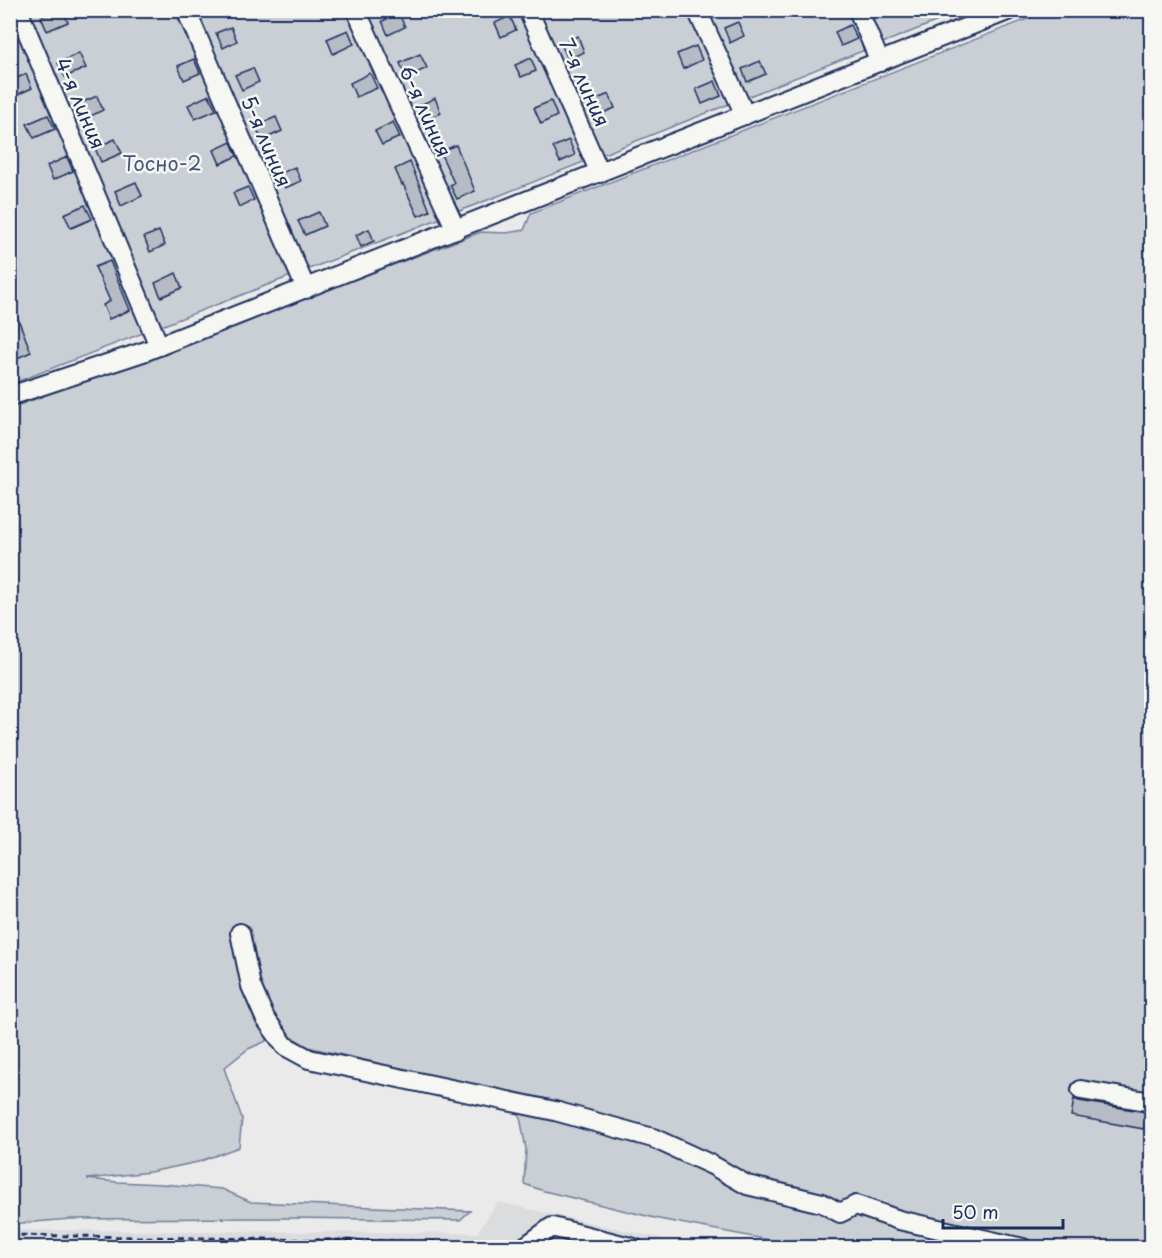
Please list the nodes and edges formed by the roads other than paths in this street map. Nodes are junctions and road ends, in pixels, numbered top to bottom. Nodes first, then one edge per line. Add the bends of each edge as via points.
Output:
1 (18, 10) edge
2 (186, 10) edge
3 (356, 10) edge
4 (528, 10) edge
5 (697, 10) edge
6 (858, 10) edge
7 (1010, 10) edge
8 (973, 17) edge
9 (880, 62) junction
10 (745, 115) junction
11 (600, 172) junction
12 (456, 230) junction
13 (306, 289) junction
14 (159, 346) junction
15 (10, 396) edge
16 (240, 933) dead end
17 (1080, 1090) dead end
18 (1152, 1102) edge
19 (524, 1248) edge
20 (634, 1248) edge
21 (1023, 1248) edge

1 - 14 street, 4-я линия
2 - 13 street, 5-я линия
3 - 12 street, 6-я линия
4 - 11 street, 7-я линия
5 - 10 street
6 - 9 street
7 - 8 street
8 - 9 street
9 - 10 street
10 - 11 street
11 - 12 street
12 - 13 street
13 - 14 street
14 - 15 street
16 - 21 street via 251,986 265,1018 285,1046 309,1059 555,1111 653,1138 747,1185 822,1203 840,1213 856,1206 899,1220
17 - 18 street
19 - 20 street via 552,1227

